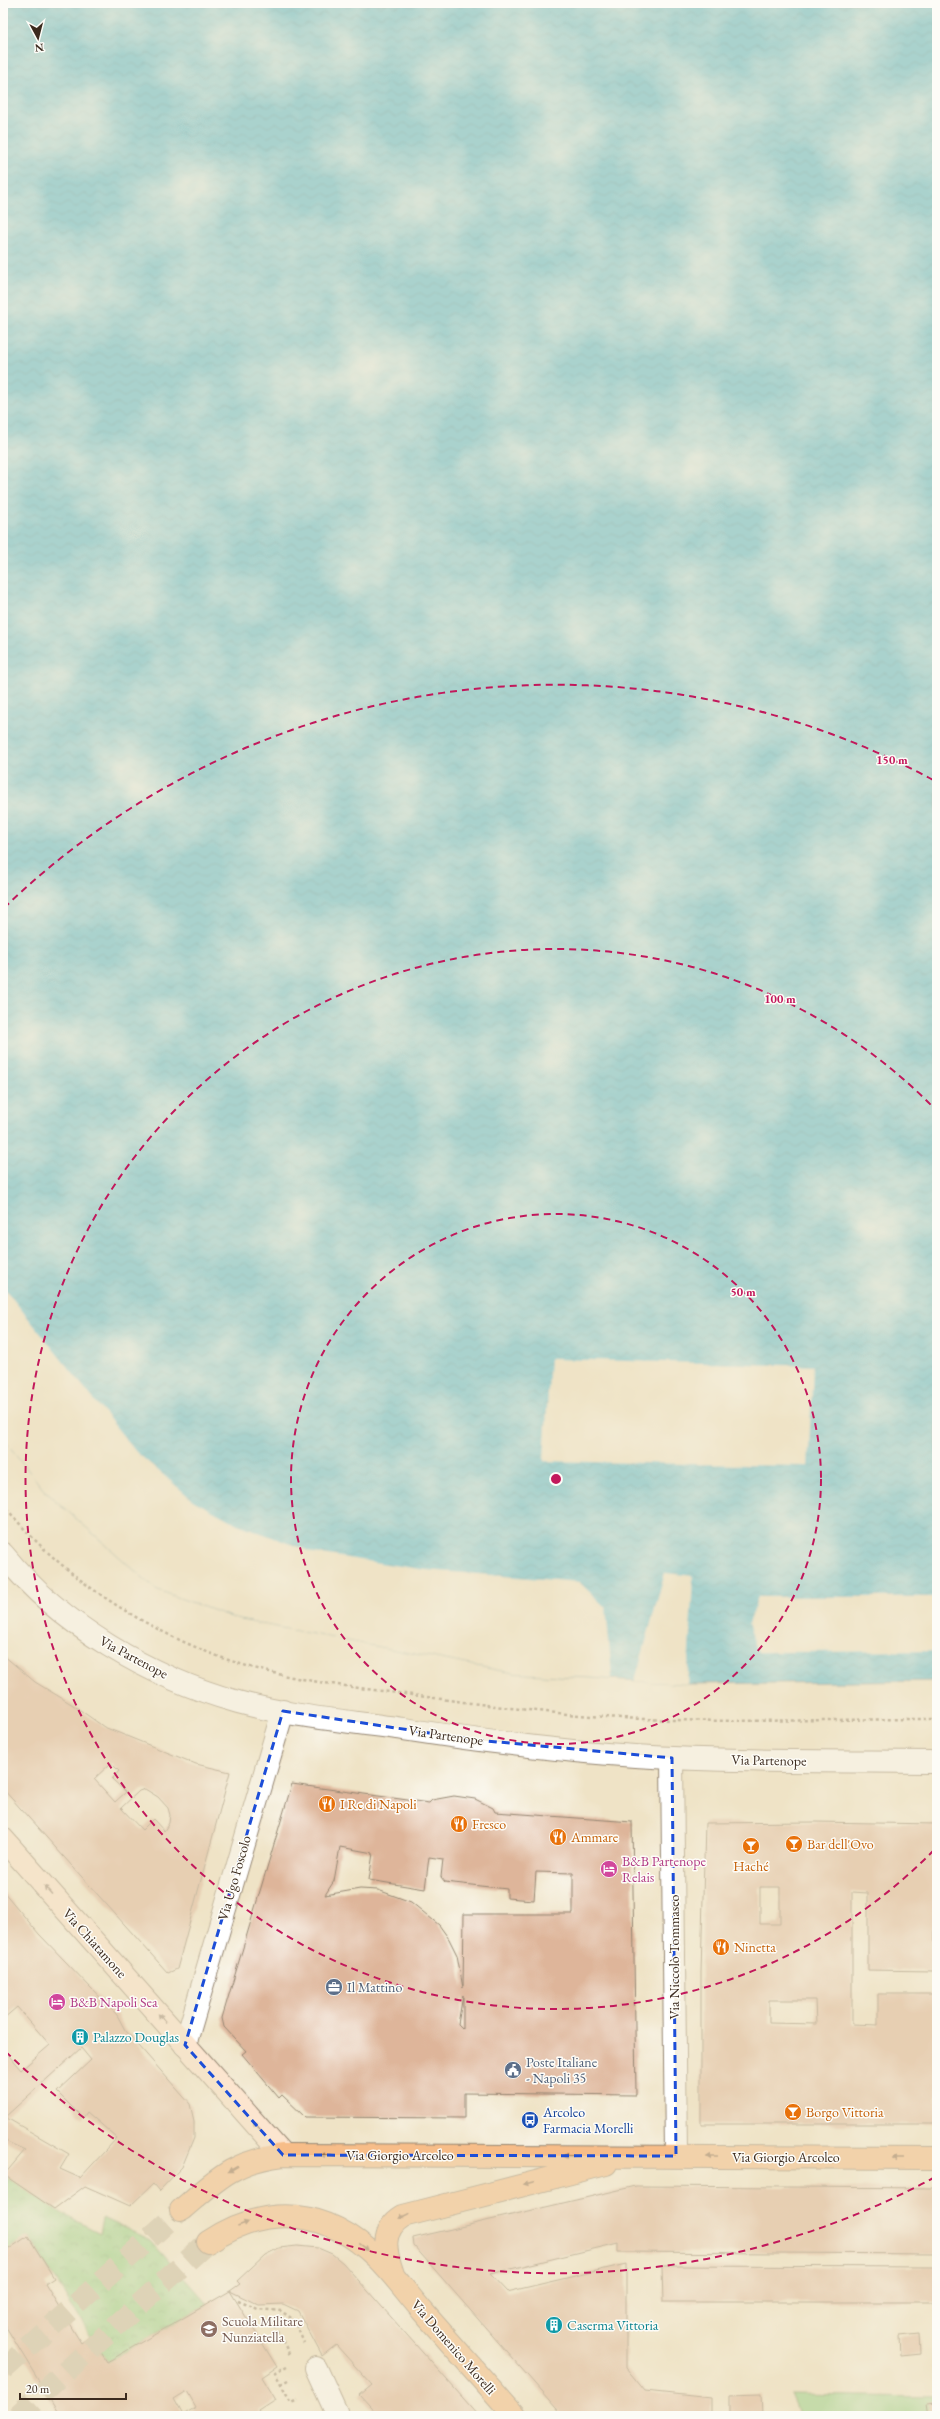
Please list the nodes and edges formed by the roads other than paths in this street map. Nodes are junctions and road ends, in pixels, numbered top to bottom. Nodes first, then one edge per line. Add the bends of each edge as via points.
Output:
1 (3, 1554) edge
2 (283, 1711) junction
3 (672, 1758) junction
4 (937, 1762) edge
5 (3, 1839) edge
6 (185, 2045) junction
7 (283, 2155) junction
8 (635, 2156) junction
9 (676, 2156) junction
10 (937, 2158) edge
11 (182, 2210) tunnel mouth
12 (208, 2242) tunnel mouth
13 (394, 2277) junction
14 (316, 2368) road end
15 (338, 2416) edge
16 (515, 2416) edge

1 - 2 street, Via Partenope via 37,1589 78,1625 132,1658 206,1691 239,1702
2 - 3 street, Via Partenope via 476,1740 594,1753
2 - 6 street, Via Ugo Foscolo
3 - 4 street, Via Partenope
3 - 9 street, Via Niccolò Tommaseo
6 -> 5 street, Via Chiatamone
7 -> 6 street, Via Chiatamone
8 -> 7 main road, Via Giorgio Arcoleo
7 -> 11 main road, Via Giorgio Arcoleo via 235,2167
8 - 9 main road, Via Giorgio Arcoleo
8 -> 13 main road, Via Giorgio Arcoleo via 403,2216 392,2224 386,2237 386,2250
10 -> 9 main road, Via Giorgio Arcoleo
12 -> 13 main road, Via Domenico Morelli via 237,2226 262,2218 284,2215 306,2217 346,2234 369,2251
13 - 16 main road, Via Domenico Morelli
14 - 15 street

